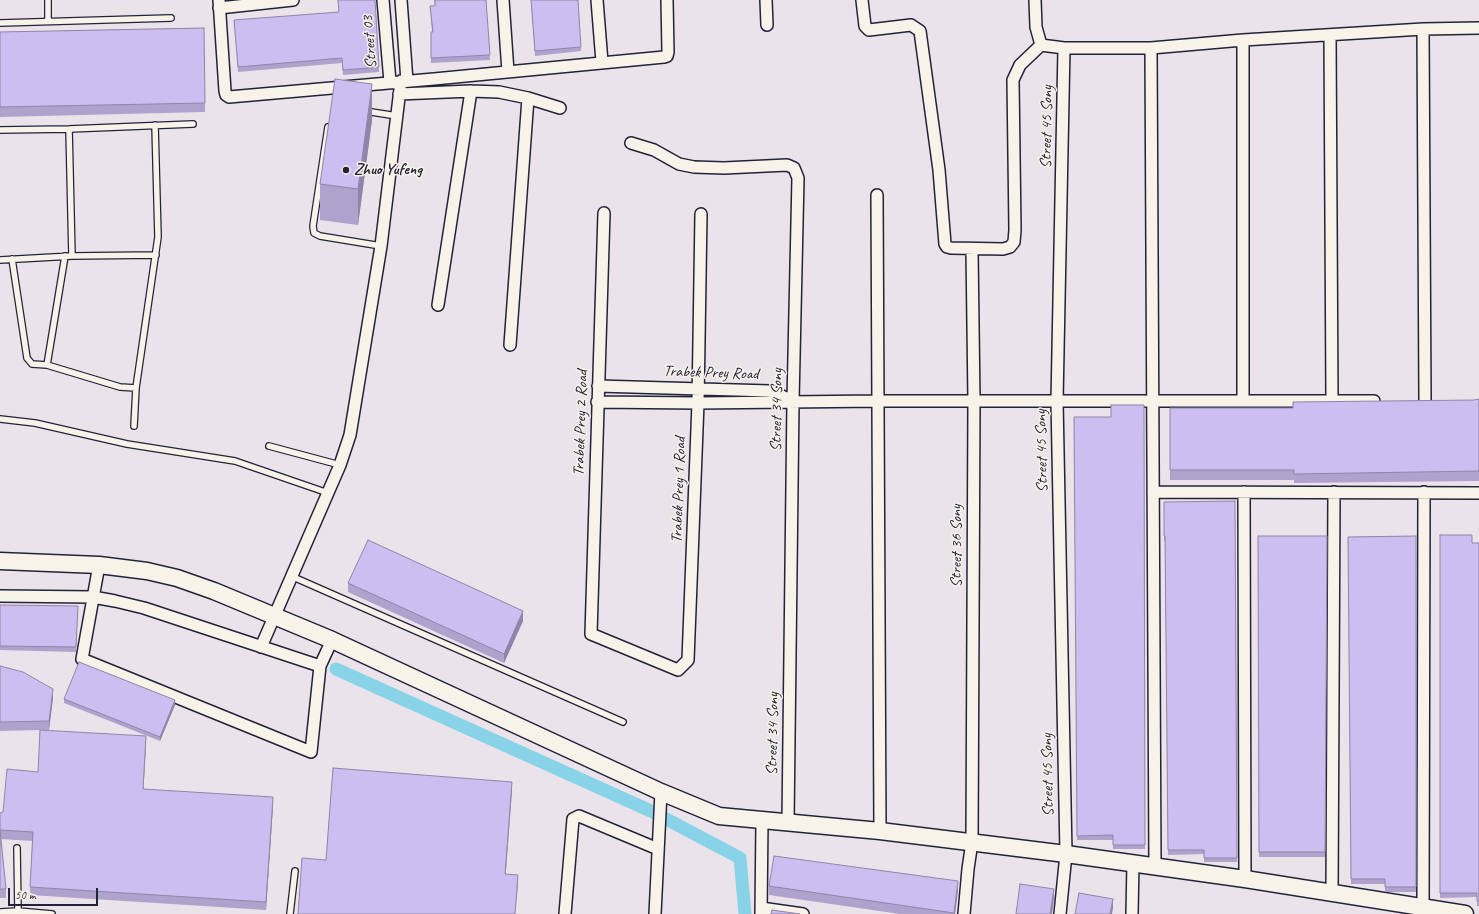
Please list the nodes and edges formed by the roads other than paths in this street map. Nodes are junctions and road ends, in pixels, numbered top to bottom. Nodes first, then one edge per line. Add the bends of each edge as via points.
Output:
1 (48, 0) edge
2 (293, 0) edge
3 (383, 0) edge
4 (401, 0) edge
5 (503, 0) edge
6 (596, 0) edge
7 (668, 0) edge
8 (766, 0) edge
9 (862, 0) edge
10 (1035, 0) edge
11 (219, 4) edge
12 (171, 18) dead end
13 (48, 21) junction
14 (0, 22) edge
15 (767, 25) dead end
16 (1479, 28) edge
17 (1423, 29) junction
18 (1330, 35) junction
19 (1243, 40) junction
20 (1041, 45) junction
21 (1064, 48) junction
22 (1151, 48) junction
23 (602, 62) junction
24 (508, 72) junction
25 (399, 81) junction
26 (470, 91) junction
27 (399, 94) junction
28 (528, 98) junction
29 (560, 108) dead end
30 (361, 111) edge
31 (397, 116) junction
32 (330, 120) edge
33 (193, 124) dead end
34 (155, 125) junction
35 (69, 129) junction
36 (0, 130) edge
37 (630, 143) dead end
38 (877, 196) dead end
39 (604, 213) dead end
40 (701, 214) dead end
41 (381, 246) junction
42 (972, 250) junction
43 (156, 255) junction
44 (64, 256) junction
45 (72, 256) junction
46 (12, 259) junction
47 (0, 260) edge
48 (438, 305) dead end
49 (510, 345) dead end
50 (47, 365) junction
51 (598, 386) junction
52 (136, 388) junction
53 (698, 389) junction
54 (878, 400) junction
55 (793, 401) junction
56 (974, 401) junction
57 (1057, 401) junction
58 (1153, 401) junction
59 (1243, 401) junction
60 (1332, 401) junction
61 (1386, 401) edge
62 (1425, 401) edge
63 (597, 402) junction
64 (698, 404) junction
65 (0, 419) edge
66 (134, 426) dead end
67 (269, 446) dead end
68 (340, 465) junction
69 (328, 492) junction
70 (1153, 492) junction
71 (1244, 492) junction
72 (1334, 492) junction
73 (1424, 492) junction
74 (1479, 493) edge
75 (0, 561) edge
76 (99, 565) junction
77 (291, 576) junction
78 (0, 596) edge
79 (93, 597) junction
80 (274, 616) junction
81 (591, 634) joint
82 (332, 640) junction
83 (261, 647) junction
84 (320, 666) junction
85 (623, 722) dead end
86 (660, 796) junction
87 (762, 821) junction
88 (788, 822) junction
89 (880, 831) junction
90 (972, 842) junction
91 (658, 845) junction
92 (17, 848) dead end
93 (1066, 854) junction
94 (1132, 863) junction
95 (1155, 866) junction
96 (295, 871) dead end
97 (1245, 880) junction
98 (1332, 894) junction
99 (1422, 906) junction
100 (18, 911) junction
101 (761, 911) edge
102 (0, 912) edge
103 (52, 914) edge
104 (290, 914) edge
105 (565, 914) edge
106 (656, 914) edge
107 (803, 914) edge
108 (964, 914) edge
109 (1060, 914) edge
110 (1132, 914) edge
111 (1465, 914) edge

1 - 13 lane
2 - 11 street
3 - 25 street, Street 03
4 - 25 street
5 - 24 street
6 - 23 street
7 - 23 street via 667,56
8 - 15 street
9 - 42 street via 865,26 869,30 911,26 920,31 939,170 945,244 951,248
10 - 20 street via 1036,27
11 - 25 street via 224,91 229,97
12 - 13 lane
13 - 14 lane
16 - 17 street
17 - 18 street
17 - 62 street
18 - 19 street
18 - 60 street
19 - 22 street
19 - 59 street
20 - 21 street
20 - 42 street via 1020,65 1013,80 1014,242 1010,247 1002,249
21 - 22 street
21 - 57 street, Street 45 Sony
22 - 58 street
23 - 24 street
24 - 25 street
25 - 27 street
26 - 27 street
26 - 28 street via 499,92
26 - 48 street
27 - 31 street
28 - 29 street
28 - 49 street
30 - 31 lane
31 - 41 street
32 - 41 lane via 314,233
33 - 34 lane
34 - 35 lane
34 - 43 lane via 158,237
35 - 36 lane
35 - 45 lane
37 - 55 street, Street 34 Sony via 654,150 679,164 694,167 787,165 794,168 798,178
38 - 54 street
39 - 51 street, Trabek Prey 2 Road
40 - 53 street, Trabek Prey 1 Road
41 - 68 street via 350,435
42 - 56 street, Street 36 Sony
43 - 45 lane
43 - 52 lane
44 - 45 lane
44 - 46 lane
44 - 50 lane
46 - 47 lane
46 - 50 lane via 27,358 32,364
50 - 52 lane via 120,387
51 - 53 street, Trabek Prey Road
51 - 63 street, Trabek Prey 2 Road
52 - 66 lane
53 - 55 street, Trabek Prey Road via 770,391
53 - 64 street, Trabek Prey 1 Road
54 - 55 street
54 - 56 street
54 - 89 street
55 - 64 street, Trabek Prey Road
55 - 88 street, Street 34 Sony
56 - 57 street
56 - 90 street, Street 36 Sony
57 - 58 street
57 - 93 street, Street 45 Sony
58 - 59 street
58 - 70 street
59 - 60 street
60 - 61 street
63 - 64 street, Trabek Prey Road
63 - 81 street, Trabek Prey 2 Road
64 - 81 street, Trabek Prey 1 Road via 688,660 678,670
65 - 69 lane via 35,423 127,444 235,461
67 - 68 lane
68 - 69 street
69 - 77 street
70 - 71 street
70 - 95 street
71 - 72 street
71 - 97 street
72 - 73 street
72 - 98 street
73 - 74 street
73 - 99 street
75 - 76 street
76 - 79 street
76 - 80 street via 177,578
77 - 80 street
77 - 85 lane
78 - 79 street
79 - 83 street via 144,608
79 - 84 street via 82,659 311,752
80 - 82 street
80 - 83 street
82 - 84 street
82 - 86 street
83 - 84 street
86 - 87 street via 719,816
86 - 91 street
87 - 88 street
87 - 101 street
88 - 89 street
89 - 90 street
90 - 93 street
90 - 108 street, Street 36 Sony
91 - 105 street via 579,816 573,819
91 - 106 street
92 - 100 lane
93 - 94 street
93 - 109 street, Street 45 Sony
94 - 95 street
94 - 110 street
95 - 97 street
96 - 104 lane
97 - 98 street
98 - 99 street
99 - 111 street
100 - 102 lane
100 - 103 lane
101 - 107 street

